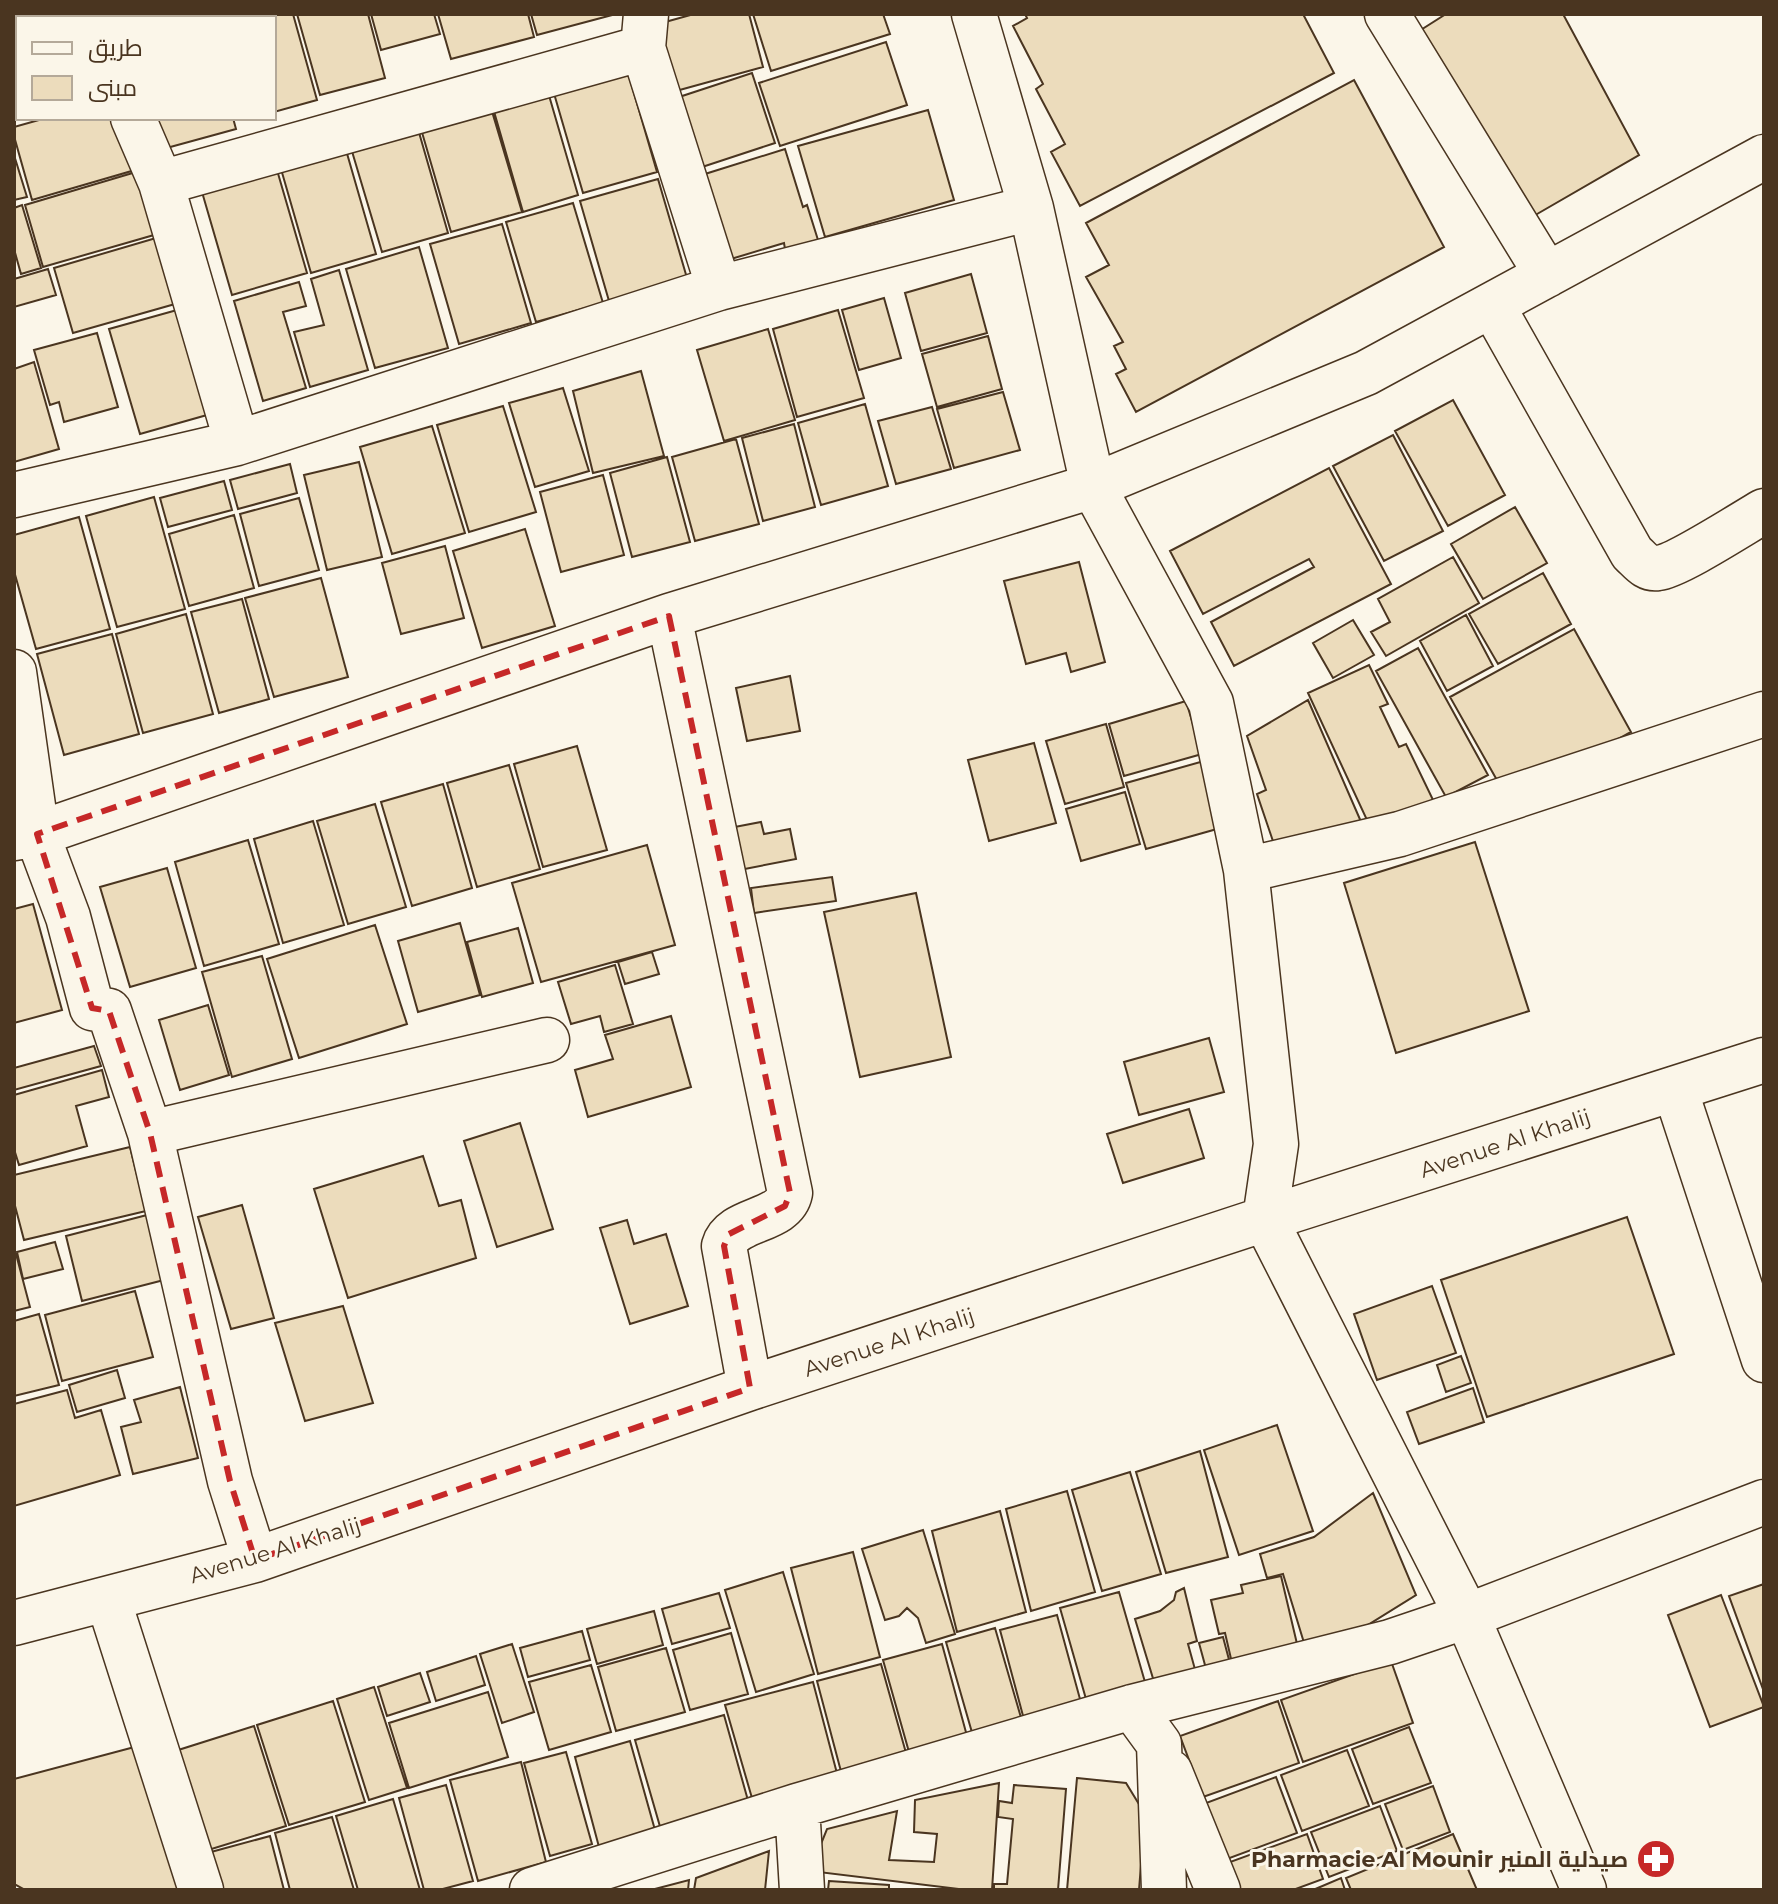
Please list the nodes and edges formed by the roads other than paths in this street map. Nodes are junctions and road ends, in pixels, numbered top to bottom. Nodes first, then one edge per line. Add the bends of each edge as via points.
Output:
1 (974, 14) edge
2 (1387, 14) edge
3 (645, 31) edge
4 (134, 120) edge
5 (1764, 157) edge
6 (161, 183) junction
7 (1031, 208) junction
8 (1547, 275) junction
9 (719, 288) junction
10 (1492, 305) junction
11 (237, 443) junction
12 (1093, 486) junction
13 (14, 495) edge
14 (1764, 511) edge
15 (669, 616) junction
16 (14, 672) edge
17 (1764, 714) edge
18 (26, 836) edge
19 (1246, 870) junction
20 (547, 1040) dead end
21 (1764, 1060) edge
22 (1675, 1089) junction
23 (150, 1133) junction
24 (1265, 1219) junction
25 (1764, 1360) edge
26 (750, 1388) junction
27 (1764, 1502) edge
28 (255, 1560) junction
29 (108, 1599) junction
30 (1467, 1616) junction
31 (14, 1623) edge
32 (1132, 1707) junction
33 (1159, 1744) junction
34 (797, 1806) junction
35 (201, 1890) edge
36 (532, 1890) edge
37 (802, 1890) edge
38 (1164, 1890) edge
39 (1218, 1890) edge
40 (1584, 1890) edge

1 - 7 street
2 - 8 street
3 - 6 street
3 - 9 street
4 - 6 street
5 - 8 street
6 - 11 street
7 - 9 street
7 - 12 street
8 - 10 street
9 - 11 street
10 - 12 street via 1366,373
10 - 14 street via 1632,553 1647,567 1676,561
11 - 13 street
12 - 15 street
12 - 19 street via 1211,703
15 - 18 street
15 - 26 street via 790,1193 785,1206 729,1234 724,1246
16 - 18 street
17 - 19 street via 1400,834
18 - 23 street via 68,917 92,1008 109,1011
19 - 24 street via 1276,1144
20 - 23 street
21 - 22 street, Avenue Al Khalij
22 - 24 street, Avenue Al Khalij
22 - 25 street
23 - 28 street via 230,1481
24 - 26 street, Avenue Al Khalij
24 - 30 street
26 - 28 street, Avenue Al Khalij
27 - 30 street
28 - 29 street, Avenue Al Khalij
29 - 31 street, Avenue Al Khalij
29 - 35 street
30 - 32 street via 1390,1642
30 - 40 street
32 - 33 street
32 - 34 street
33 - 38 street
33 - 39 street
34 - 36 street
34 - 37 street

